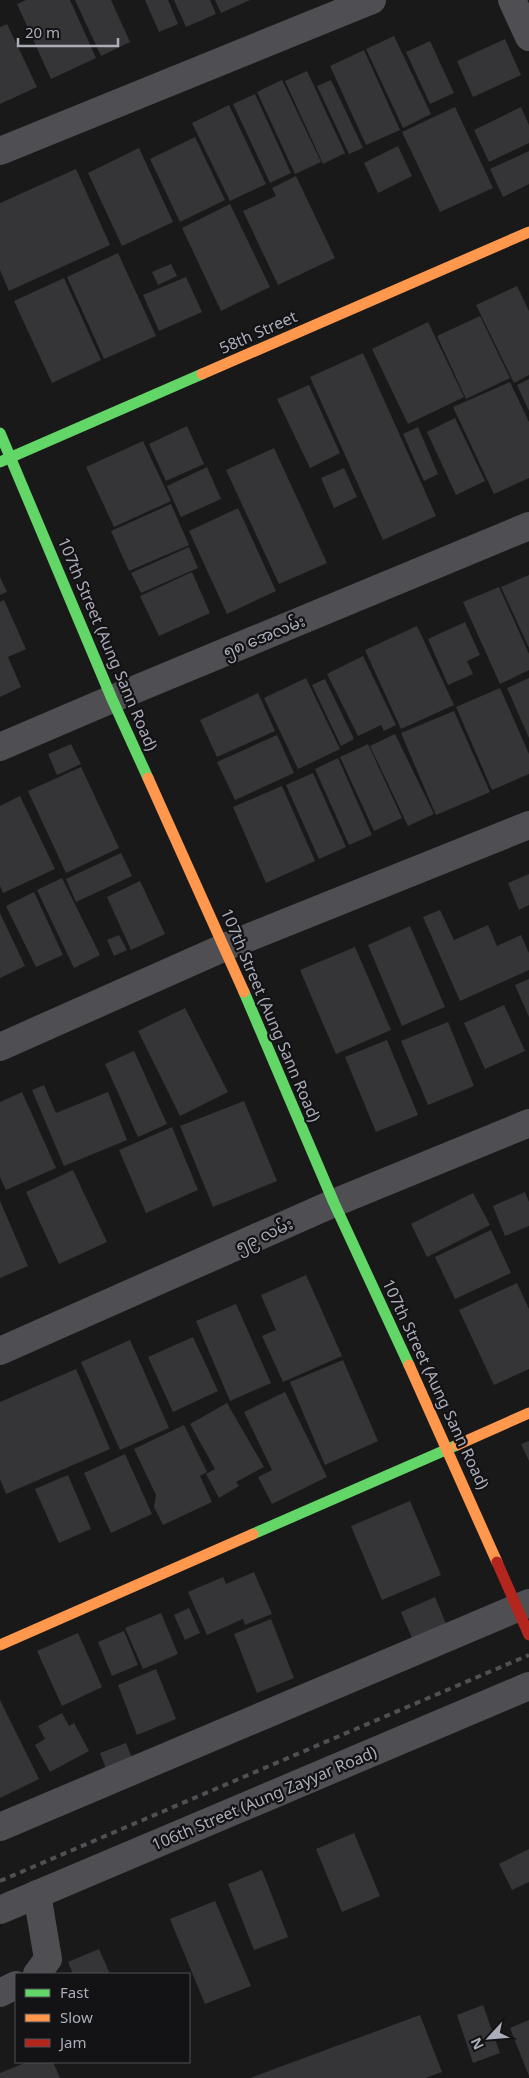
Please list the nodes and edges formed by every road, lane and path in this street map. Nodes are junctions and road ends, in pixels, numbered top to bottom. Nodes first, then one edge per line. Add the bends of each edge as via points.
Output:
1 (372, 0) edge
2 (512, 0) edge
3 (529, 37) edge
4 (0, 151) edge
5 (529, 232) edge
6 (0, 433) edge
7 (5, 459) edge
8 (529, 526) edge
9 (112, 699) junction
10 (0, 747) edge
11 (529, 825) edge
12 (225, 947) junction
13 (0, 1047) edge
14 (529, 1123) edge
15 (334, 1203) junction
16 (0, 1351) edge
17 (529, 1414) edge
18 (448, 1448) junction
19 (523, 1605) edge
20 (529, 1635) edge
21 (0, 1646) edge
22 (529, 1686) edge
23 (0, 1827) edge
24 (37, 1894) junction
25 (0, 1910) edge
26 (38, 1973) edge
27 (15, 1986) edge
28 (0, 1993) edge

1 - 4 street
2 - 3 street
5 - 7 street, 58th Street
6 - 7 street, 107th Street (Aung Sann Road)
7 - 9 street, 107th Street (Aung Sann Road)
8 - 9 street, ၅၈ အေလမ်း
9 - 10 street, ၅၈ အေလမ်း
9 - 12 street, 107th Street (Aung Sann Road)
11 - 12 street
12 - 13 street
12 - 15 street, 107th Street (Aung Sann Road)
14 - 15 street, ၅၉ လမ်း
15 - 16 street, ၅၉ လမ်း
15 - 18 street, 107th Street (Aung Sann Road)
17 - 18 street
18 - 19 street, 107th Street (Aung Sann Road)
18 - 21 street
19 - 20 street, 107th Street (Aung Sann Road)
19 - 23 street
22 - 24 street, 106th Street (Aung Zayyar Road)
24 - 25 street, 106th Street (Aung Zayyar Road)
24 - 26 street via 48,1959
27 - 28 street

